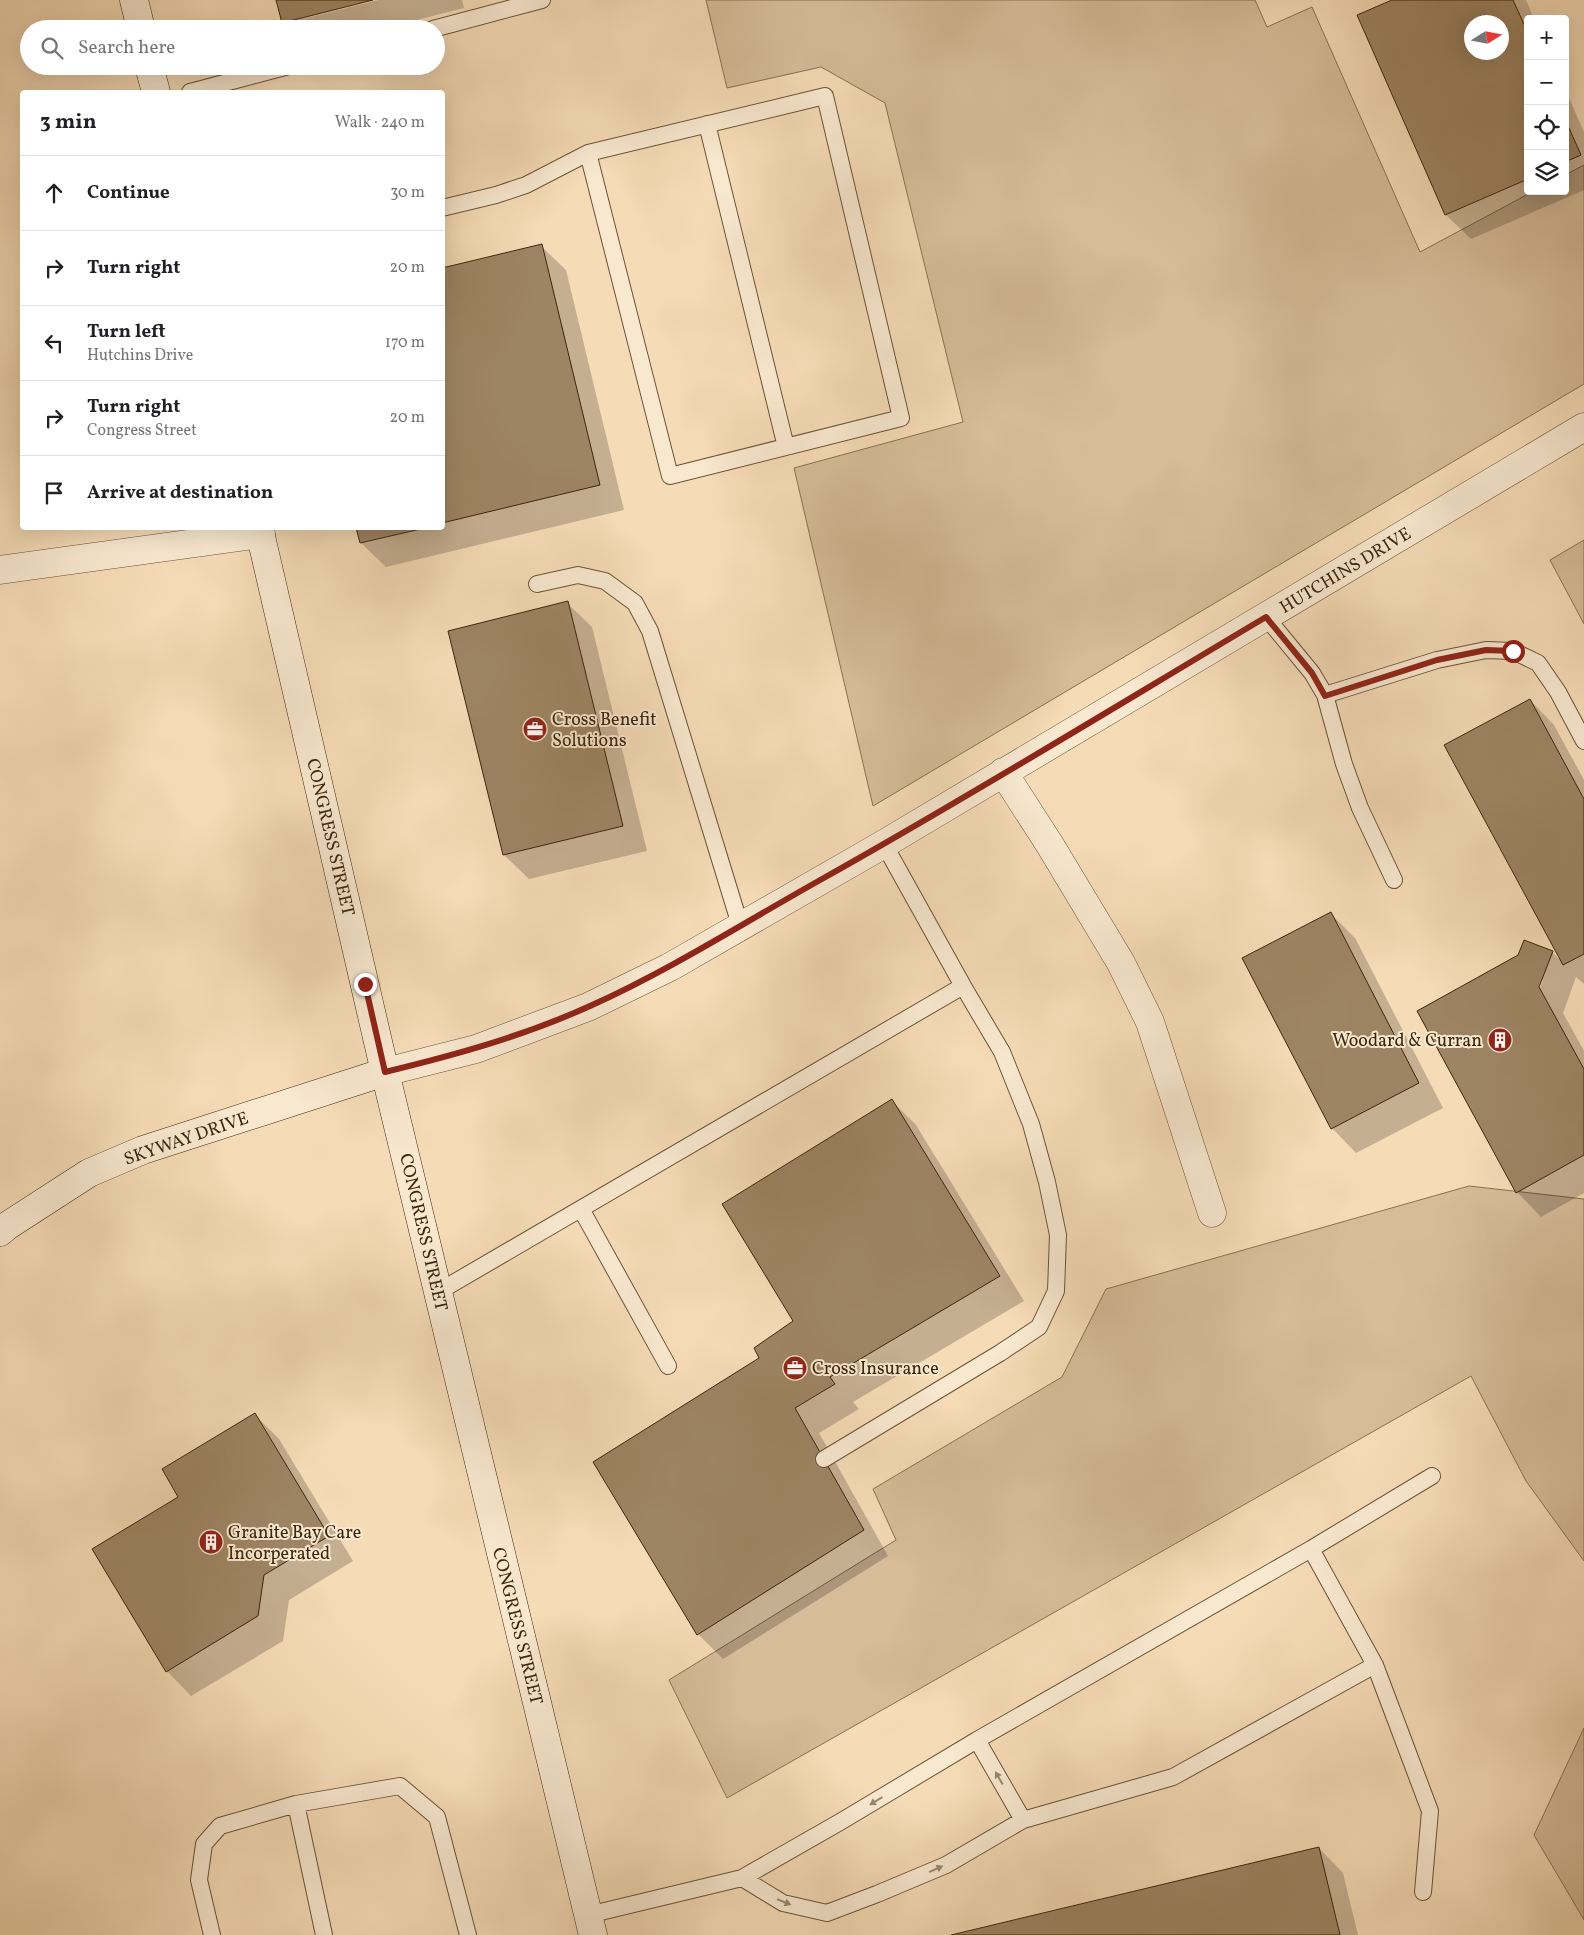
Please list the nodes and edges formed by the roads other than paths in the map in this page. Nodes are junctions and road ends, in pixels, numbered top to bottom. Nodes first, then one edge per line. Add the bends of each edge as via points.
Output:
1 (134, 0) edge
2 (536, 1) edge
3 (138, 20) edge
4 (445, 26) edge
5 (151, 75) edge
6 (255, 75) edge
7 (155, 90) edge
8 (198, 90) edge
9 (707, 124) junction
10 (588, 154) junction
11 (445, 207) edge
12 (1584, 427) edge
13 (786, 447) junction
14 (260, 531) edge
15 (0, 570) edge
16 (537, 584) dead end
17 (1266, 617) junction
18 (1325, 696) junction
19 (1584, 741) edge
20 (1003, 772) junction
21 (884, 844) junction
22 (1394, 880) dead end
23 (740, 925) junction
24 (963, 986) junction
25 (385, 1072) junction
26 (581, 1209) junction
27 (1212, 1213) dead end
28 (0, 1232) edge
29 (438, 1292) junction
30 (668, 1366) dead end
31 (824, 1459) dead end
32 (1432, 1476) dead end
33 (1311, 1548) junction
34 (1375, 1665) junction
35 (977, 1740) junction
36 (296, 1804) junction
37 (1023, 1820) junction
38 (742, 1878) junction
39 (1424, 1892) dead end
40 (590, 1925) edge
41 (212, 1935) edge
42 (324, 1935) edge
43 (468, 1935) edge

1 - 3 street
2 - 4 lane
5 - 7 street
6 - 8 lane
9 - 10 lane
9 - 13 lane
9 - 13 lane via 825,96 901,418
10 - 11 lane via 526,185 496,196
10 - 13 lane via 670,476
12 - 17 street, HUTCHINS DRIVE
14 - 15 street
14 - 25 street, CONGRESS STREET
16 - 23 lane via 578,575 605,582 635,603 650,631
17 - 18 lane via 1312,673
17 - 20 street, HUTCHINS DRIVE
18 - 19 lane via 1437,660 1486,650 1513,651 1538,663
18 - 22 lane via 1360,808
20 - 21 street, HUTCHINS DRIVE
20 - 27 street via 1121,963 1150,1022
21 - 23 street, HUTCHINS DRIVE
21 - 24 lane
23 - 25 street, HUTCHINS DRIVE via 670,967 588,1007 476,1049
24 - 26 lane
24 - 31 lane via 1002,1052 1031,1124 1058,1235 1056,1291 1039,1327
25 - 28 street, SKYWAY DRIVE via 143,1150 89,1173
25 - 29 street, CONGRESS STREET
26 - 29 lane
26 - 30 lane
29 - 40 street, CONGRESS STREET
32 - 33 lane
33 - 34 lane
33 - 35 lane
34 - 37 lane via 1172,1777
34 - 39 lane via 1430,1811
37 -> 35 lane
35 -> 38 lane
36 - 41 lane via 220,1826 204,1844 199,1880
36 - 42 lane
36 - 43 lane via 400,1786 437,1817
38 -> 37 lane via 783,1902 827,1913 946,1864
38 - 40 lane

